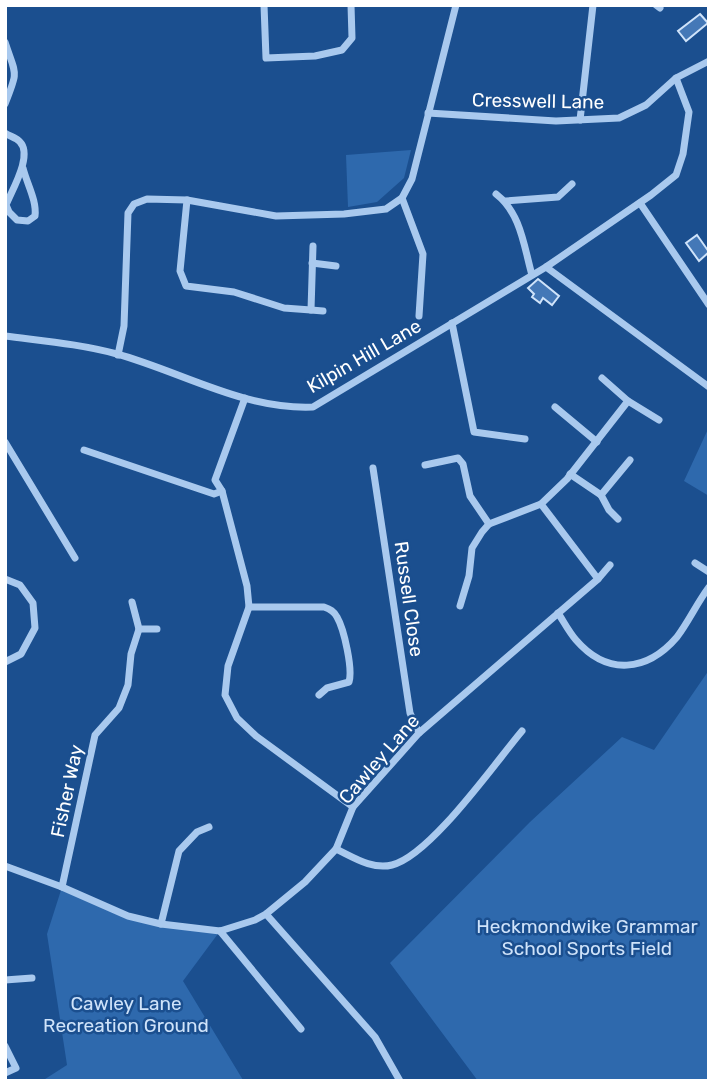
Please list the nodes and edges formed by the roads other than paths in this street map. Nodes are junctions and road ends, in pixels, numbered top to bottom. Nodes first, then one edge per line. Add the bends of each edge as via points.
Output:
1 (264, 5) edge
2 (351, 5) edge
3 (456, 5) edge
4 (593, 5) edge
5 (5, 42) edge
6 (709, 61) edge
7 (676, 78) junction
8 (5, 104) edge
9 (428, 113) junction
10 (580, 120) junction
11 (5, 134) edge
12 (23, 168) junction
13 (572, 184) dead end
14 (496, 194) dead end
15 (402, 198) junction
16 (187, 200) junction
17 (506, 201) junction
18 (640, 203) junction
19 (313, 246) dead end
20 (313, 263) junction
21 (336, 266) dead end
22 (546, 267) junction
23 (532, 275) junction
24 (709, 305) edge
25 (312, 310) junction
26 (323, 311) dead end
27 (419, 316) dead end
28 (452, 323) junction
29 (5, 336) edge
30 (118, 355) junction
31 (602, 378) dead end
32 (709, 387) edge
33 (244, 398) junction
34 (628, 401) junction
35 (555, 407) dead end
36 (659, 420) dead end
37 (525, 439) dead end
38 (5, 442) edge
39 (597, 442) junction
40 (84, 450) dead end
41 (630, 460) dead end
42 (425, 465) dead end
43 (373, 468) dead end
44 (570, 474) junction
45 (222, 492) junction
46 (601, 495) junction
47 (541, 504) junction
48 (618, 519) dead end
49 (489, 524) junction
50 (75, 558) dead end
51 (695, 563) dead end
52 (610, 565) dead end
53 (709, 572) edge
54 (5, 579) edge
55 (598, 579) junction
56 (709, 587) edge
57 (132, 602) dead end
58 (460, 606) dead end
59 (249, 607) junction
60 (558, 613) junction
61 (139, 629) junction
62 (157, 629) dead end
63 (5, 662) edge
64 (319, 695) dead end
65 (522, 731) dead end
66 (419, 733) junction
67 (353, 807) junction
68 (191, 824) dead end
69 (209, 827) dead end
70 (197, 832) junction
71 (336, 849) junction
72 (5, 866) edge
73 (62, 887) junction
74 (266, 914) junction
75 (161, 924) junction
76 (220, 931) junction
77 (32, 978) dead end
78 (5, 980) edge
79 (301, 1029) dead end
80 (5, 1046) edge
81 (5, 1073) edge
82 (400, 1081) edge

1 - 2 street via 266,58 342,50 352,38
3 - 9 street
4 - 10 street
5 - 8 street via 16,77
6 - 7 street, Cresswell Lane
7 - 10 street, Cresswell Lane via 646,105 619,118
7 - 18 street, Kilpin Hill Lane via 689,112 683,154 676,175
9 - 10 street, Cresswell Lane
9 - 15 street via 412,179
11 - 12 street via 21,142
12 - 12 street via 6,205 17,220 28,221 36,216 37,206
13 - 17 street via 558,197
14 - 17 street
15 - 16 street via 386,209 276,216
15 - 27 street via 423,254
16 - 25 street via 180,271 186,286
16 - 30 street via 147,199 134,204 128,213 124,326
17 - 23 street via 515,214
18 - 22 street, Kilpin Hill Lane
18 - 24 street
19 - 20 street
20 - 21 street
20 - 25 street
22 - 23 street, Kilpin Hill Lane
22 - 32 street
23 - 28 street, Kilpin Hill Lane
25 - 26 street
28 - 33 street, Kilpin Hill Lane via 313,407 290,408
28 - 37 street via 474,432
29 - 30 street, Kilpin Hill Lane
30 - 33 street, Kilpin Hill Lane
31 - 34 street
33 - 45 street via 215,480
34 - 36 street
34 - 39 street
35 - 39 street
38 - 50 street
39 - 44 street
40 - 45 street via 214,494
41 - 46 street
42 - 49 street via 457,458 463,464 470,496
43 - 66 street, Russell Close via 410,713
44 - 46 street
44 - 47 street
45 - 59 street
46 - 48 street
47 - 49 street
47 - 55 street
49 - 58 street via 472,548
51 - 53 street
52 - 55 street, Cawley Lane
54 - 63 street via 20,585 33,603 35,628 22,654
55 - 60 street, Cawley Lane
56 - 60 street via 677,636 658,655 638,664 602,662 575,639
57 - 61 street, Fisher Way
59 - 64 street via 324,607 333,611 344,637 351,675 349,682
59 - 67 street via 229,666 225,695 237,718 256,736
60 - 66 street, Cawley Lane
61 - 62 street
61 - 73 street, Fisher Way via 119,708 95,735
65 - 71 street via 440,830 408,858 391,866 371,865
66 - 67 street, Cawley Lane
67 - 71 street, Cawley Lane
68 - 70 street
69 - 70 street
70 - 75 street via 179,851
71 - 74 street, Cawley Lane
72 - 73 street, Cawley Lane
73 - 75 street, Cawley Lane via 128,916
74 - 76 street, Cawley Lane
74 - 82 street via 375,1037
75 - 76 street, Cawley Lane
76 - 79 street
77 - 78 street
80 - 81 street via 16,1068

